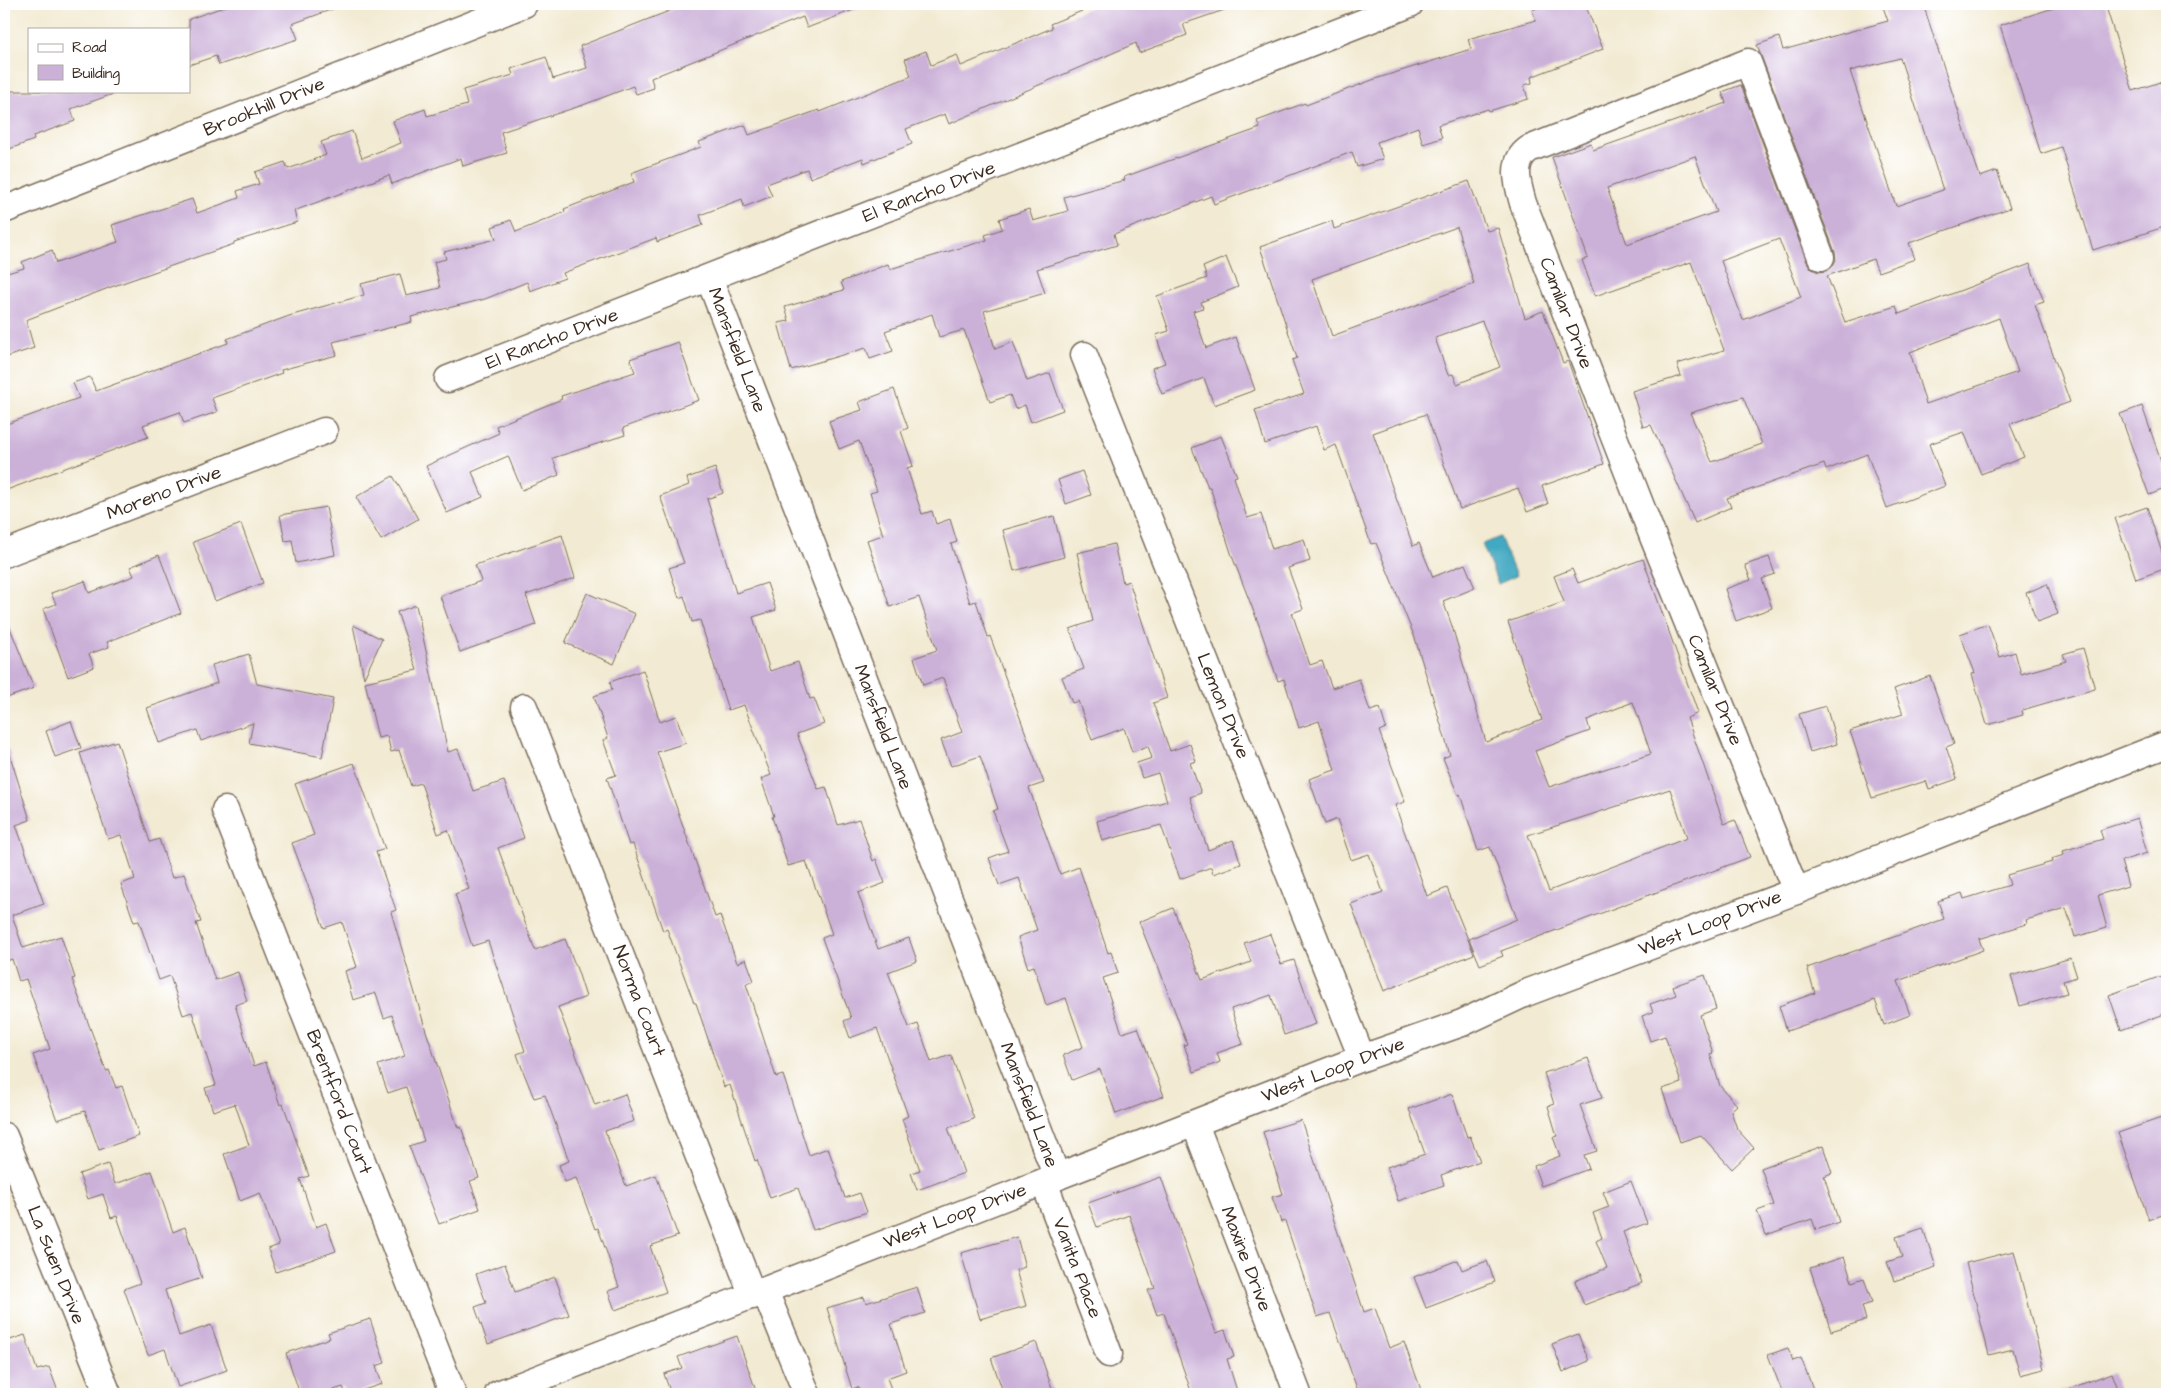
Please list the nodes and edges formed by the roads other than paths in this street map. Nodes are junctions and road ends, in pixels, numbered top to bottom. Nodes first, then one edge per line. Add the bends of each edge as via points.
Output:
1 (524, 4) edge
2 (1410, 4) edge
3 (4, 210) edge
4 (1821, 257) dead end
5 (709, 278) junction
6 (1084, 355) dead end
7 (448, 379) dead end
8 (324, 431) dead end
9 (4, 554) edge
10 (524, 707) dead end
11 (2167, 744) edge
12 (225, 810) dead end
13 (1796, 891) junction
14 (1362, 1058) junction
15 (1195, 1124) junction
16 (4, 1136) edge
17 (1051, 1179) junction
18 (759, 1293) junction
19 (1109, 1354) dead end
20 (108, 1394) edge
21 (453, 1394) edge
22 (498, 1394) edge
23 (807, 1394) edge
24 (1298, 1394) edge

1 - 3 street, Brookhill Drive
2 - 5 street, El Rancho Drive
4 - 13 street, Camilar Drive via 1748,62 1529,149 1518,161 1516,179 1527,213
5 - 7 street, El Rancho Drive
5 - 17 street, Mansfield Lane
6 - 14 street, Lemon Drive
8 - 9 street, Moreno Drive
10 - 18 street, Norma Court
11 - 13 street, West Loop Drive
12 - 21 street, Brentford Court
13 - 14 street, West Loop Drive via 1526,993 1462,1023
14 - 15 street, West Loop Drive
15 - 17 street, West Loop Drive
15 - 24 street, Maxine Drive
16 - 20 street, La Suen Drive
17 - 18 street, West Loop Drive
17 - 19 street, Vanita Place
18 - 22 street, West Loop Drive
18 - 23 street, Norma Court

